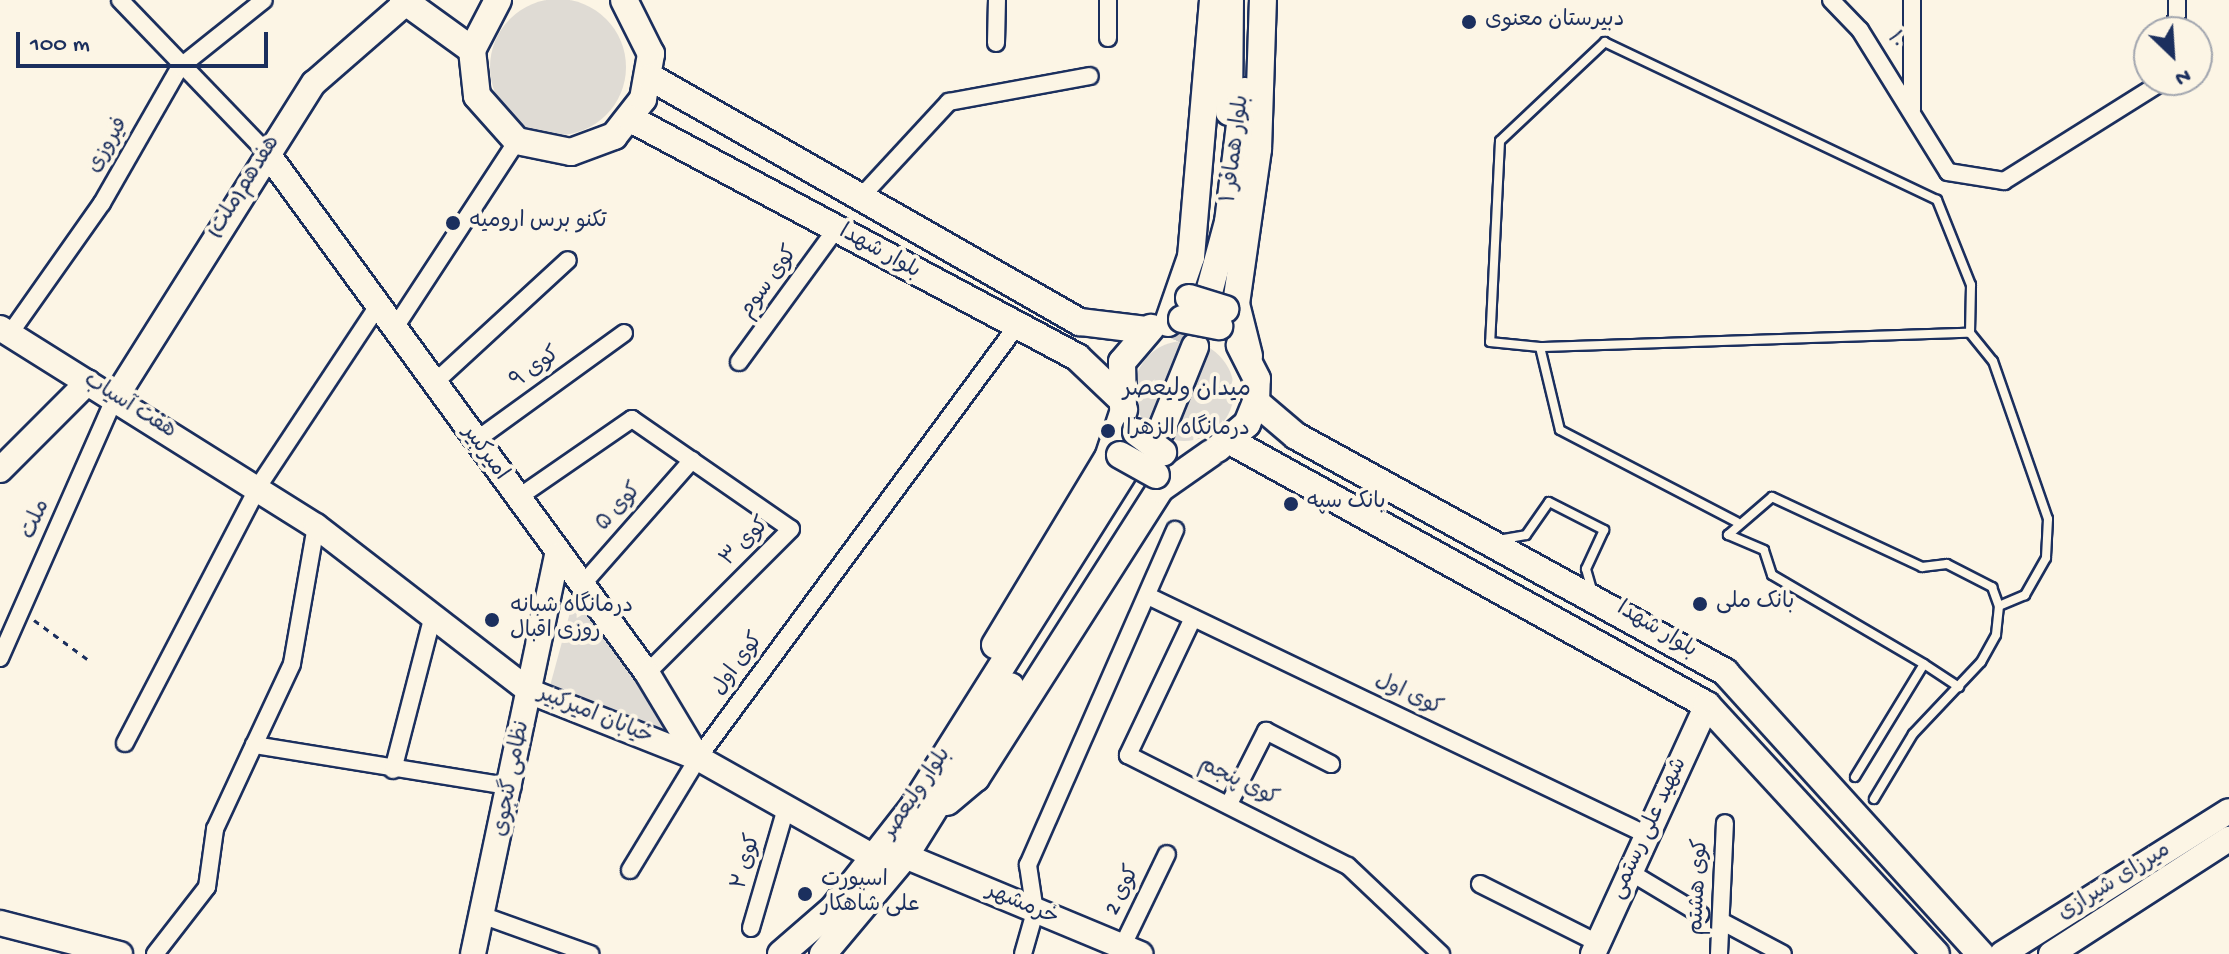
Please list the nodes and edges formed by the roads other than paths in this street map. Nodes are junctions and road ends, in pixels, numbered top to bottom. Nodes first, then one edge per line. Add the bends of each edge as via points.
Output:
1 (120, 0) edge
2 (264, 0) edge
3 (624, 0) edge
4 (997, 0) edge
5 (1108, 0) edge
6 (1213, 0) edge
7 (1230, 0) edge
8 (1248, 0) edge
9 (1263, 0) edge
10 (1831, 0) edge
11 (1912, 0) edge
12 (405, 1) edge
13 (486, 3) edge
14 (1108, 38) dead end
15 (996, 43) dead end
16 (472, 50) junction
17 (180, 67) junction
18 (1090, 76) dead end
19 (650, 77) junction
20 (2139, 96) edge
21 (1912, 112) junction
22 (631, 119) junction
23 (517, 141) junction
24 (267, 153) junction
25 (860, 198) junction
26 (836, 229) junction
27 (568, 260) dead end
28 (378, 306) junction
29 (1194, 315) junction
30 (1016, 327) junction
31 (394, 329) junction
32 (5, 330) edge
33 (624, 333) dead end
34 (1970, 333) junction
35 (1540, 347) junction
36 (739, 362) dead end
37 (88, 382) junction
38 (433, 384) junction
39 (114, 400) junction
40 (1256, 402) junction
41 (475, 441) junction
42 (1138, 446) junction
43 (1221, 447) junction
44 (692, 460) junction
45 (0, 470) edge
46 (258, 487) junction
47 (516, 499) junction
48 (1737, 522) junction
49 (316, 526) junction
50 (1175, 530) dead end
51 (1496, 541) junction
52 (557, 556) junction
53 (581, 586) junction
54 (1593, 594) junction
55 (1150, 597) junction
56 (1999, 606) junction
57 (1193, 618) junction
58 (432, 619) junction
59 (1041, 620) joint
60 (0, 658) edge
61 (1924, 664) junction
62 (647, 673) junction
63 (1959, 687) junction
64 (531, 692) junction
65 (1707, 705) junction
66 (125, 743) dead end
67 (254, 745) junction
68 (698, 758) junction
69 (1331, 764) dead end
70 (393, 770) junction
71 (1848, 786) junction
72 (513, 787) junction
73 (1874, 799) dead end
74 (1230, 802) junction
75 (786, 808) junction
76 (2229, 811) edge
77 (921, 812) junction
78 (1814, 822) junction
79 (1725, 823) dead end
80 (1647, 835) junction
81 (2229, 839) edge
82 (1167, 854) dead end
83 (905, 856) junction
84 (874, 857) junction
85 (630, 870) dead end
86 (1630, 872) junction
87 (1480, 884) dead end
88 (1035, 912) junction
89 (1700, 914) dead end
90 (484, 916) junction
91 (1721, 921) junction
92 (0, 923) edge
93 (751, 928) dead end
94 (1596, 948) edge
95 (1131, 951) edge
96 (120, 954) edge
97 (155, 954) edge
98 (473, 954) edge
99 (590, 954) edge
100 (781, 954) edge
101 (823, 954) edge
102 (1023, 954) edge
103 (1441, 954) edge
104 (1719, 954) edge
105 (1783, 954) edge
106 (1936, 954) edge
107 (1981, 954) edge
108 (2002, 954) edge
109 (2051, 954) edge

1 - 17 street
2 - 17 street, فیروزی
3 - 19 main road via 645,31
4 - 15 street
5 - 14 street
6 - 29 main road
7 - 29 main road, بلوار همافر ۱ via 1227,143
8 - 29 main road, بلوار همافر ۱ via 1239,145
9 - 29 main road via 1258,149
10 - 21 street, ۱۰ via 1860,30
11 - 21 street
12 - 16 main road
12 - 24 street, هفدهم(ملت) via 314,83
13 - 16 main road
16 - 23 main road via 477,96
17 - 24 street
17 - 32 street, فیروزی via 102,203
18 - 25 street via 949,102
19 - 22 main road
19 - 25 main road, بلوار شهدا
20 - 21 street, ۱۰ via 2004,181 1948,172
22 - 23 main road via 614,136 571,152
22 - 26 main road, بلوار شهدا
23 - 31 street
24 - 28 street, امیرکبیر
24 - 39 street, هفدهم(ملت)
25 - 29 main road, بلوار شهدا via 1080,322
26 - 30 main road, بلوار شهدا
26 - 36 street, کوی سوم
27 - 38 street
28 - 31 street, امیرکبیر
28 - 46 street
29 - 40 main road via 1249,356
29 - 42 main road, بلوار همافر ۱
29 - 42 main road via 1128,348
30 - 42 main road, بلوار شهدا via 1077,357
30 - 68 street, کوی اول
31 - 38 street, امیرکبیر
32 - 37 street, هفت آسیاب
33 - 41 street, کوی ۹
34 - 35 lane
34 - 35 lane via 1971,285 1937,200 1605,42 1500,141 1490,342
34 - 56 lane via 1993,361 2048,519 2046,558 2025,595
35 - 48 lane via 1560,430
37 - 39 street, هفت آسیاب
37 - 45 street
38 - 41 street, امیرکبیر
39 - 46 street, هفت آسیاب
39 - 60 street, ملت
40 - 43 main road
40 - 51 main road, بلوار شهدا via 1296,436
41 - 47 street, امیرکبیر
42 - 43 main road
42 - 43 main road
42 - 59 main road, بلوار همافر ۱
42 - 77 main road via 932,750
42 - 77 main road via 976,778
43 - 65 main road, بلوار شهدا
44 - 47 street via 632,419
44 - 53 street, کوی ۵
44 - 62 street, کوی ۳ via 791,529
46 - 49 street, خیابان امیرکبیر
46 - 66 street
47 - 52 street, امیرکبیر
48 - 56 lane via 1772,497 1922,567 1947,564 1992,587
48 - 61 lane via 1728,535 1764,550 1772,575
49 - 58 street, خیابان امیرکبیر
49 - 67 street via 292,664
50 - 55 street
51 - 54 main road, بلوار شهدا
51 - 54 lane via 1526,535 1549,502 1604,530 1586,569
52 - 53 street, امیرکبیر
52 - 64 street, نظامی گنجوی
53 - 62 street, امیرکبیر
54 - 71 main road, بلوار شهدا via 1725,672
55 - 57 street, کوی اول
55 - 88 street via 1028,865
56 - 63 lane via 1996,635
57 - 74 street, کوی پنجم via 1128,755
57 - 80 street, کوی اول
58 - 64 street, خیابان امیرکبیر
58 - 70 street
59 - 77 main road, بلوار ولیعصر
61 - 63 lane
61 - 71 lane
62 - 68 street, امیرکبیر
63 - 73 lane via 1913,734
64 - 68 street, خیابان امیرکبیر
64 - 72 street, نظامی گنجوی
65 - 78 main road, بلوار شهدا
65 - 80 street, شهید علی رستمی
67 - 70 street
67 - 97 street via 215,829 207,887
68 - 75 street, خیابان امیرکبیر
68 - 85 street, کوی اول
69 - 74 street via 1266,731
70 - 72 street
71 - 78 main road
71 - 107 main road, بلوار شهدا
72 - 90 street, نظامی گنجوی
74 - 103 street, کوی پنجم via 1348,866
75 - 84 street, خیابان امیرکبیر
75 - 93 street, کوی ۲
76 - 108 street, میرزای شیرازی
77 - 83 main road, بلوار ولیعصر
77 - 84 main road, بلوار ولیعصر
78 - 106 main road, بلوار شهدا
79 - 91 street, کوی هشتم
80 - 86 street, شهید علی رستمی
81 - 109 street, میرزای شیرازی
82 - 95 street, کوی 2
83 - 88 street, خرمشهر
83 - 101 main road, بلوار ولیعصر
84 - 100 main road, بلوار ولیعصر via 833,909
86 - 89 street
86 - 94 street, شهید علی رستمی
87 - 94 street
88 - 95 street, خرمشهر
88 - 102 street
90 - 98 street, نظامی گنجوی
90 - 99 street
91 - 104 street, کوی هشتم
91 - 105 street
92 - 96 street

